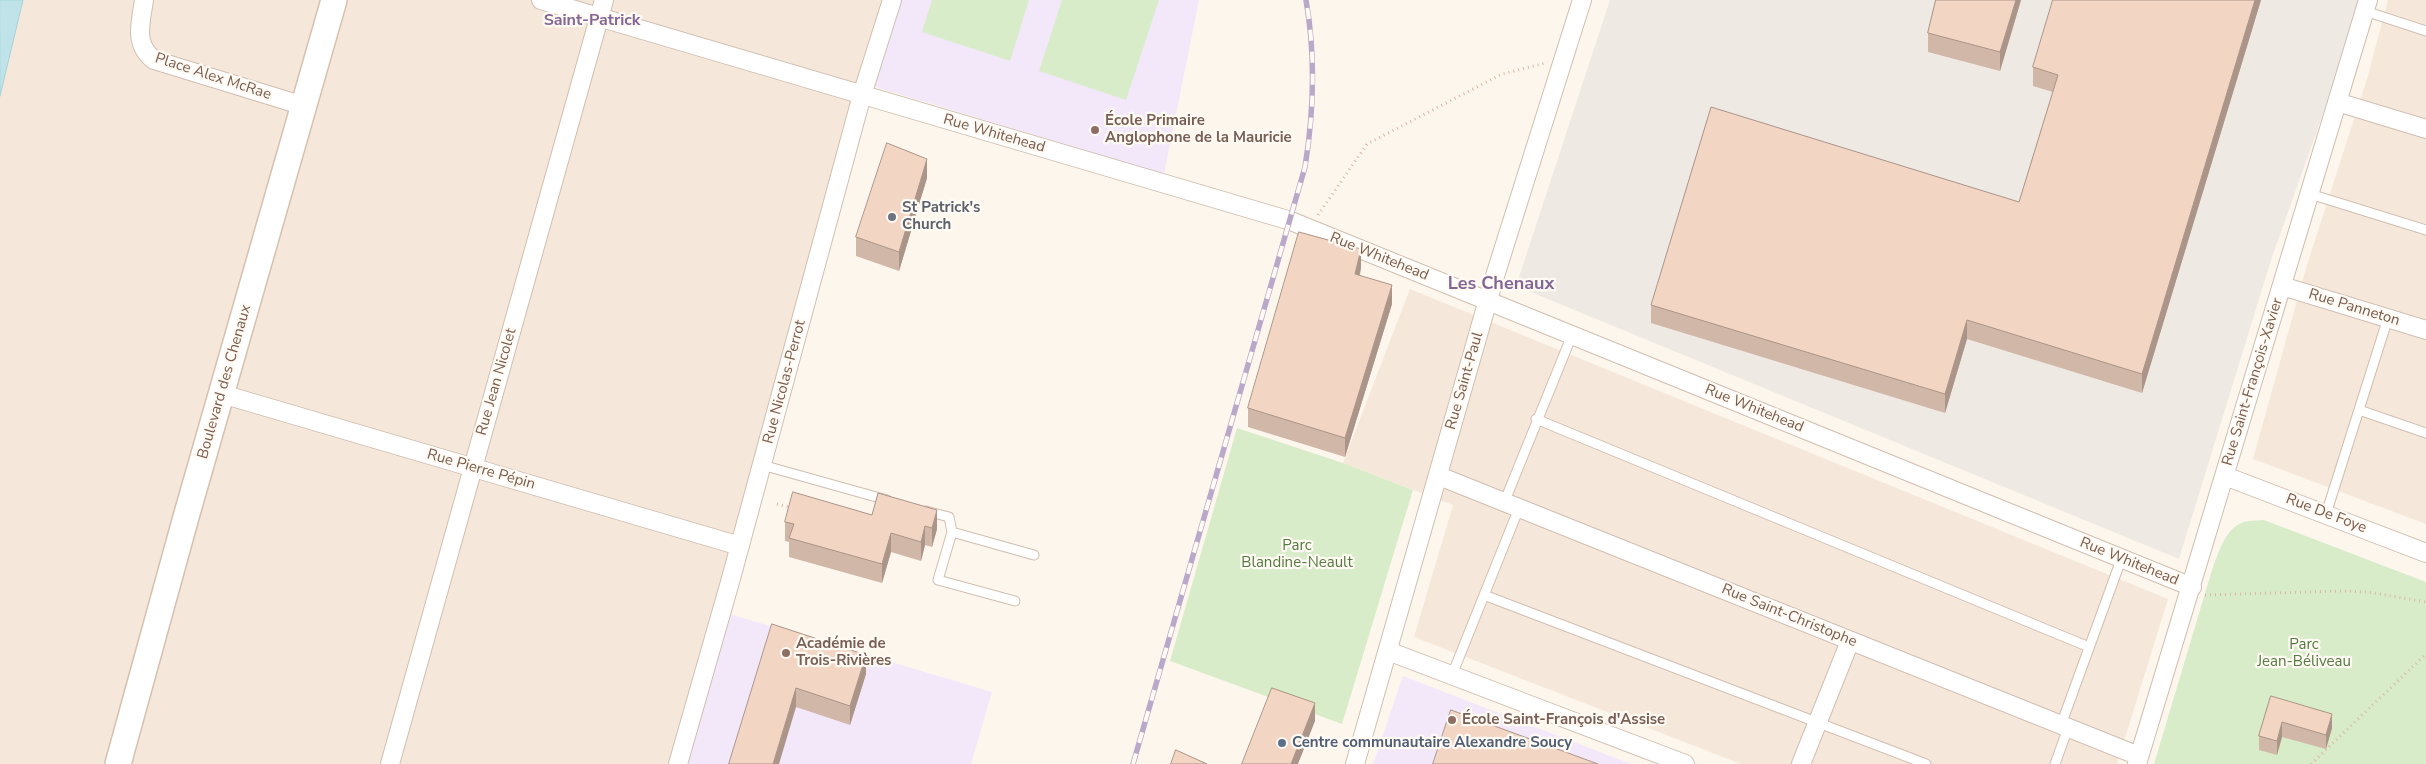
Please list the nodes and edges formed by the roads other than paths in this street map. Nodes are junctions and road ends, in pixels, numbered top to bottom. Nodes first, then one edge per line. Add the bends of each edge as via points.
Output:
1 (144, 0) edge
2 (334, 0) edge
3 (541, 0) edge
4 (604, 0) edge
5 (892, 0) edge
6 (1582, 0) edge
7 (2367, 5) edge
8 (599, 17) junction
9 (2426, 31) edge
10 (862, 95) junction
11 (2338, 102) junction
12 (304, 106) junction
13 (2426, 129) edge
14 (2310, 194) junction
15 (2426, 230) edge
16 (2282, 286) junction
17 (1488, 301) junction
18 (2388, 318) junction
19 (2426, 330) edge
20 (1572, 335) junction
21 (222, 394) junction
22 (2359, 410) junction
23 (1536, 419) junction
24 (2426, 433) edge
25 (762, 465) junction
26 (473, 468) junction
27 (1439, 476) junction
28 (2225, 476) junction
29 (893, 502) edge
30 (1511, 505) junction
31 (921, 509) edge
32 (2326, 514) junction
33 (952, 532) junction
34 (740, 546) junction
35 (2426, 553) edge
36 (1034, 555) dead end
37 (2121, 560) junction
38 (2197, 591) junction
39 (1484, 595) junction
40 (1015, 601) dead end
41 (1850, 641) junction
42 (2089, 647) junction
43 (1388, 652) junction
44 (1452, 676) junction
45 (1818, 722) junction
46 (2065, 726) junction
47 (1660, 760) edge
48 (2138, 760) edge
49 (118, 764) edge
50 (390, 764) edge
51 (678, 764) edge
52 (1355, 764) edge
53 (1685, 764) edge
54 (1801, 764) edge
55 (1926, 764) edge
56 (2054, 764) edge

1 - 12 street, Place Alex McRae via 140,42 154,60
2 - 12 street, Boulevard des Chenaux
3 - 8 street, Rue Whitehead
4 - 8 street, Rue Jean Nicolet
5 - 10 street, Rue Nicolas-Perrot
6 - 17 street, Rue Saint-Paul
7 - 9 lane
7 - 11 street, Rue Saint-François-Xavier
8 - 10 street, Rue Whitehead
8 - 26 street, Rue Jean Nicolet
10 - 17 street, Rue Whitehead via 1291,221
10 - 25 street, Rue Nicolas-Perrot
11 - 13 street
11 - 14 street, Rue Saint-François-Xavier
12 - 21 street, Boulevard des Chenaux
14 - 15 lane
14 - 16 street, Rue Saint-François-Xavier
16 - 18 street, Rue Panneton
16 - 28 street, Rue Saint-François-Xavier
17 - 20 street, Rue Whitehead
17 - 27 street, Rue Saint-Paul
18 - 19 street, Rue Panneton
18 - 22 lane
20 - 23 lane
20 - 37 street, Rue Whitehead
21 - 26 street, Rue Pierre Pépin
21 - 49 street, Boulevard des Chenaux
22 - 24 lane
22 - 32 lane
23 - 30 lane
23 - 42 lane
25 - 29 lane
25 - 34 street, Rue Nicolas-Perrot
26 - 34 street, Rue Pierre Pépin
26 - 50 street, Rue Jean Nicolet
27 - 30 street, Rue Saint-Christophe
27 - 43 street, Rue Saint-Paul
28 - 32 street, Rue De Foye
28 - 38 street, Rue Saint-François-Xavier
30 - 39 lane
30 - 41 street, Rue Saint-Christophe
31 - 33 lane via 949,517
32 - 35 street, Rue De Foye
33 - 36 lane
33 - 40 lane via 938,580
34 - 51 street, Rue Nicolas-Perrot
37 - 38 street, Rue Whitehead
37 - 42 lane
38 - 48 street, Rue Saint-François-Xavier
39 - 44 lane
39 - 45 lane
41 - 45 street
41 - 46 street, Rue Saint-Christophe
42 - 46 lane
43 - 44 street
43 - 52 street, Rue Saint-Paul
44 - 47 street
45 - 54 street
45 - 55 lane
46 - 48 street, Rue Saint-Christophe
46 - 56 lane
47 - 53 street

